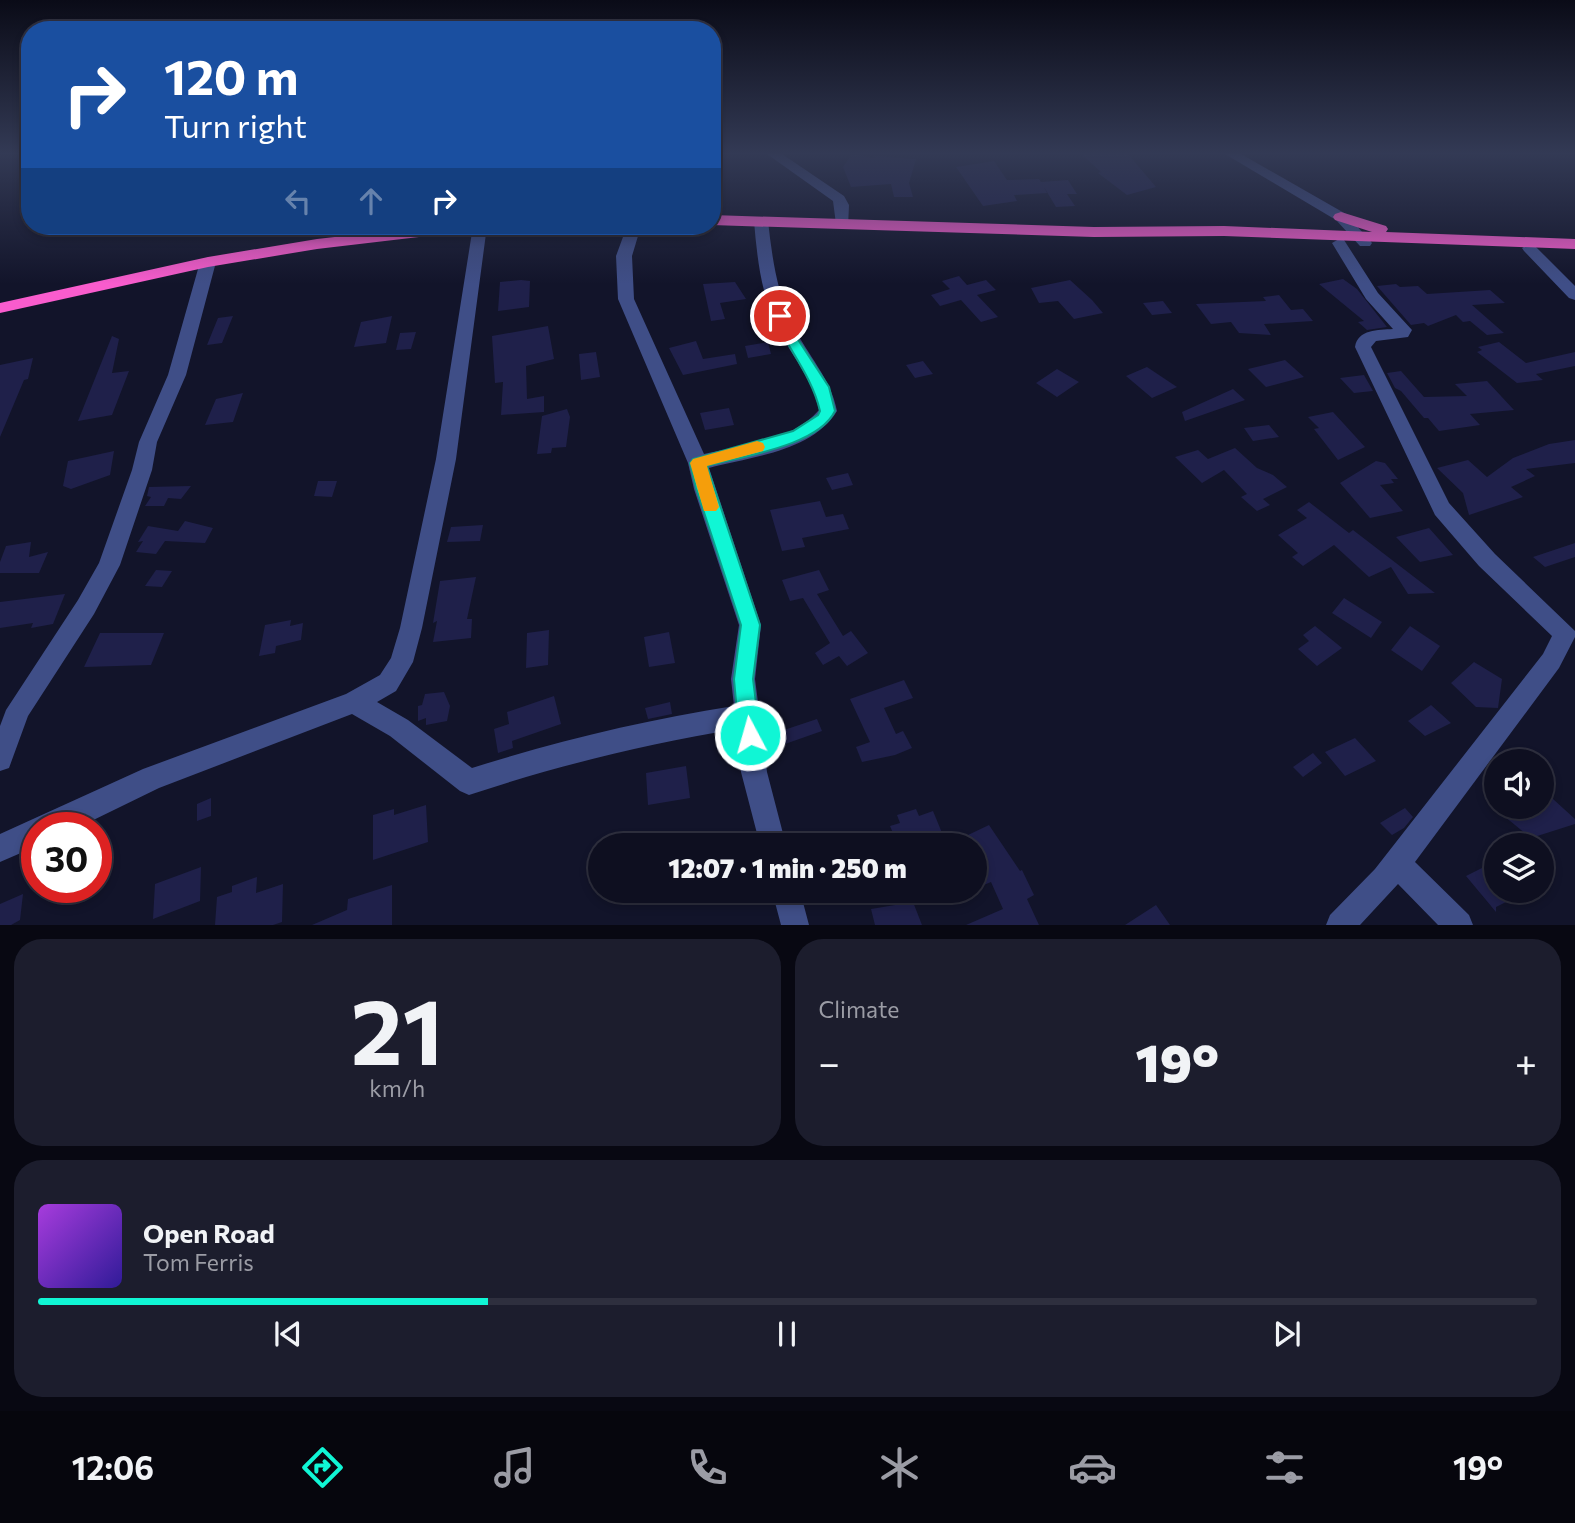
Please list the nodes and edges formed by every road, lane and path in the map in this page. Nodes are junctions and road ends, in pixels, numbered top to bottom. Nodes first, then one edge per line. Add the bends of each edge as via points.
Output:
1 (835, 197) edge
2 (1307, 197) edge
3 (1335, 213) junction
4 (721, 220) edge
5 (761, 221) junction
6 (843, 224) junction
7 (1094, 232) junction
8 (1313, 234) junction
9 (394, 235) edge
10 (479, 235) edge
11 (631, 235) edge
12 (1438, 237) junction
13 (1363, 239) junction
14 (1339, 243) junction
15 (1575, 244) edge
16 (1529, 248) junction
17 (1575, 251) edge
18 (208, 262) junction
19 (1575, 295) edge
20 (0, 308) edge
21 (698, 463) junction
22 (1570, 638) edge
23 (354, 702) junction
24 (9, 713) edge
25 (747, 716) junction
26 (0, 759) edge
27 (81, 812) edge
28 (771, 833) edge
29 (21, 839) edge
30 (0, 848) edge
31 (1397, 863) junction
32 (789, 903) edge
33 (795, 925) edge
34 (1340, 925) edge
35 (1459, 925) edge

1 - 6 street via 842,205
2 - 3 street
3 - 8 highway
3 - 12 highway via 1386,230
3 - 13 street
4 - 5 highway
5 - 6 highway
5 - 21 street via 766,267 780,316 822,387 828,411 816,426 798,435
6 - 7 highway
7 - 8 highway
7 - 14 highway
8 - 13 highway
9 - 18 highway
10 - 23 street via 446,459 411,628 401,662 388,683
11 - 21 street via 624,256 626,299
12 - 13 highway
12 - 15 highway
13 - 14 highway
13 - 16 highway
14 - 22 street via 1372,296 1404,330 1372,336 1363,347 1442,509 1487,560
16 - 17 highway
16 - 19 street
18 - 20 highway
18 - 24 street via 177,375 148,442 109,565 86,607
21 - 25 street via 751,625 743,679
22 - 31 street
23 - 25 street via 399,728 470,782 531,762 683,726
23 - 27 street via 152,778
24 - 26 street
25 - 28 street via 754,772
29 - 30 street
31 - 34 street
31 - 35 street
32 - 33 street

